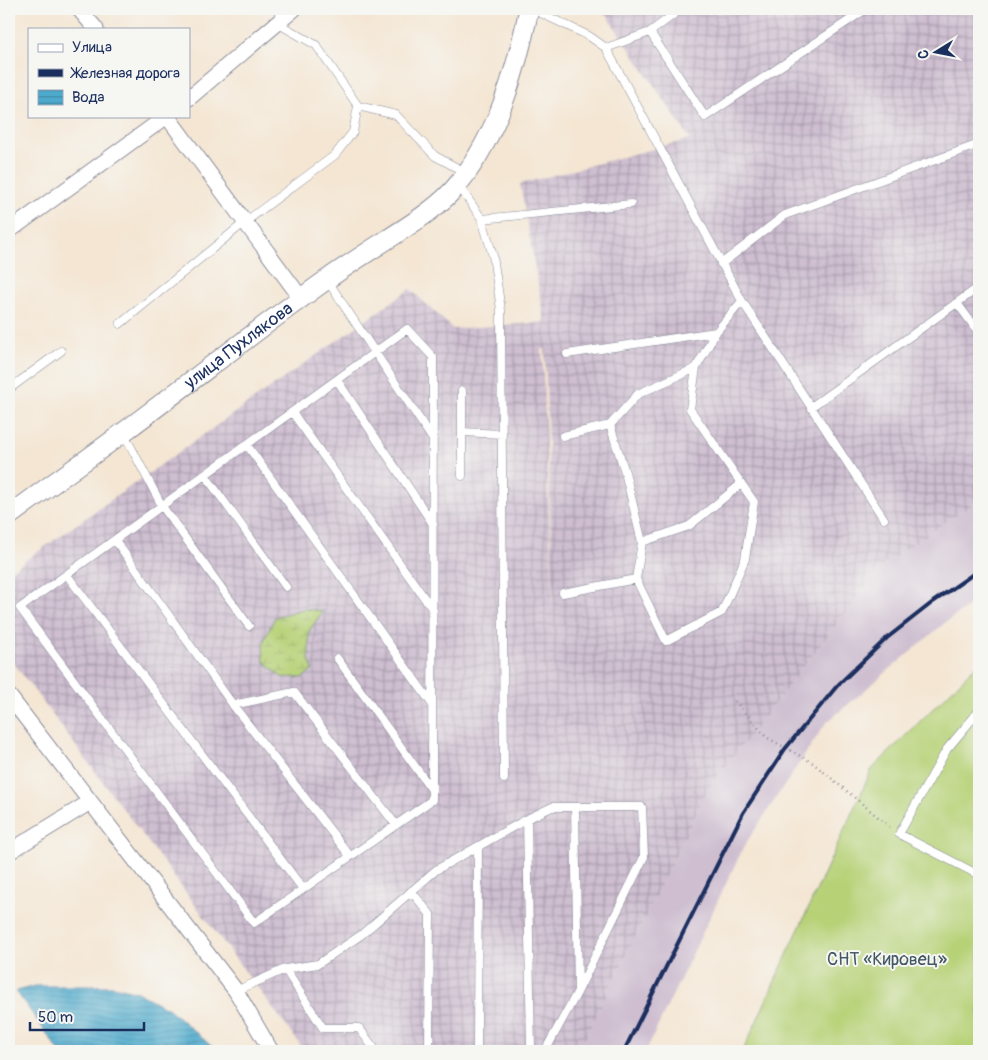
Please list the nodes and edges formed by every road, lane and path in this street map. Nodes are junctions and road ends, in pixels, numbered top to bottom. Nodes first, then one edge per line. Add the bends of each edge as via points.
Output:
1 (79, 9) edge
2 (294, 9) edge
3 (530, 9) edge
4 (681, 9) edge
5 (866, 9) edge
6 (277, 23) junction
7 (95, 28) edge
8 (650, 32) junction
9 (606, 48) junction
10 (190, 97) edge
11 (358, 106) junction
12 (164, 118) edge
13 (168, 118) edge
14 (979, 144) edge
15 (462, 179) junction
16 (631, 204) dead end
17 (482, 219) junction
18 (245, 222) junction
19 (9, 231) edge
20 (721, 264) junction
21 (327, 280) junction
22 (979, 287) edge
23 (301, 298) junction
24 (742, 301) junction
25 (957, 303) junction
26 (120, 324) dead end
27 (716, 332) junction
28 (979, 333) edge
29 (60, 350) dead end
30 (374, 352) junction
31 (567, 354) dead end
32 (696, 368) junction
33 (337, 380) junction
34 (9, 389) edge
35 (462, 391) dead end
36 (811, 407) junction
37 (292, 412) junction
38 (610, 424) junction
39 (124, 432) junction
40 (462, 432) junction
41 (502, 434) junction
42 (563, 436) dead end
43 (433, 439) junction
44 (246, 445) junction
45 (205, 475) junction
46 (462, 476) dead end
47 (741, 484) junction
48 (162, 506) junction
49 (10, 512) edge
50 (884, 519) dead end
51 (433, 524) junction
52 (115, 540) junction
53 (642, 542) junction
54 (67, 574) junction
55 (636, 579) junction
56 (286, 587) dead end
57 (563, 593) dead end
58 (432, 610) junction
59 (249, 626) dead end
60 (337, 658) dead end
61 (9, 696) edge
62 (735, 701) dead end
63 (432, 704) junction
64 (233, 705) junction
65 (979, 711) edge
66 (504, 779) dead end
67 (432, 790) junction
68 (90, 802) junction
69 (575, 807) junction
70 (527, 819) junction
71 (396, 825) junction
72 (899, 834) junction
73 (478, 848) junction
74 (9, 852) edge
75 (350, 856) junction
76 (979, 875) edge
77 (303, 889) junction
78 (411, 891) junction
79 (284, 969) junction
80 (236, 991) junction
81 (578, 991) junction
82 (272, 1051) edge
83 (376, 1051) edge
84 (429, 1051) edge
85 (477, 1051) edge
86 (531, 1051) edge
87 (545, 1051) edge

1 - 7 street
2 - 6 street
3 - 9 lane via 589,36
3 - 15 street, улица Пухлякова via 504,103 487,140
4 - 8 lane
5 - 8 lane via 705,117
6 - 10 street
6 - 11 lane via 316,46
8 - 9 lane
9 - 20 lane
11 - 15 lane via 396,115
11 - 18 lane via 353,132 335,155
12 - 19 street
13 - 18 street
14 - 20 lane via 786,215
15 - 17 lane
15 - 21 street, улица Пухлякова via 413,223
16 - 17 lane
17 - 41 lane via 493,256 501,310
18 - 23 street
18 - 26 lane
20 - 24 lane
21 - 23 street, улица Пухлякова
21 - 30 lane
22 - 25 lane
23 - 39 street, улица Пухлякова
24 - 27 lane
24 - 36 lane
25 - 28 lane
25 - 36 lane
27 - 31 lane
27 - 32 lane
29 - 34 lane
30 - 33 lane
30 - 43 lane
30 - 43 lane via 407,329 433,357
32 - 38 lane via 638,394
32 - 47 lane via 690,409
33 - 37 lane
33 - 51 lane
35 - 40 lane
36 - 50 lane
37 - 44 lane
37 - 58 lane
38 - 42 lane
38 - 53 lane
39 - 48 lane
39 - 49 street, улица Пухлякова
40 - 41 lane
40 - 46 lane
41 - 66 lane
43 - 51 lane
44 - 45 lane
44 - 63 lane
45 - 48 lane
45 - 56 lane
47 - 53 lane via 689,526
47 - 55 lane via 754,502 745,559 722,612 666,641
48 - 52 lane
48 - 59 lane
51 - 58 lane
52 - 54 lane
52 - 64 lane
53 - 55 lane
54 - 77 lane
54 - 77 lane via 20,608 254,923
55 - 57 lane
58 - 63 lane
60 - 67 lane
61 - 68 street
62 - 72 path via 766,738 813,763
63 - 67 lane
64 - 71 lane via 294,692
64 - 75 lane
65 - 72 lane via 947,750
67 - 71 lane via 432,800
68 - 74 street
68 - 80 street
69 - 70 lane via 552,807
69 - 81 lane
69 - 81 lane via 642,807 644,857
70 - 73 lane
70 - 86 lane
71 - 75 lane
72 - 76 lane
73 - 78 lane via 436,870
73 - 85 lane
75 - 77 lane
78 - 79 lane via 361,935 318,964
78 - 84 lane via 430,914
79 - 80 lane
79 - 83 lane via 323,1028 359,1028
80 - 82 street
81 - 87 lane

